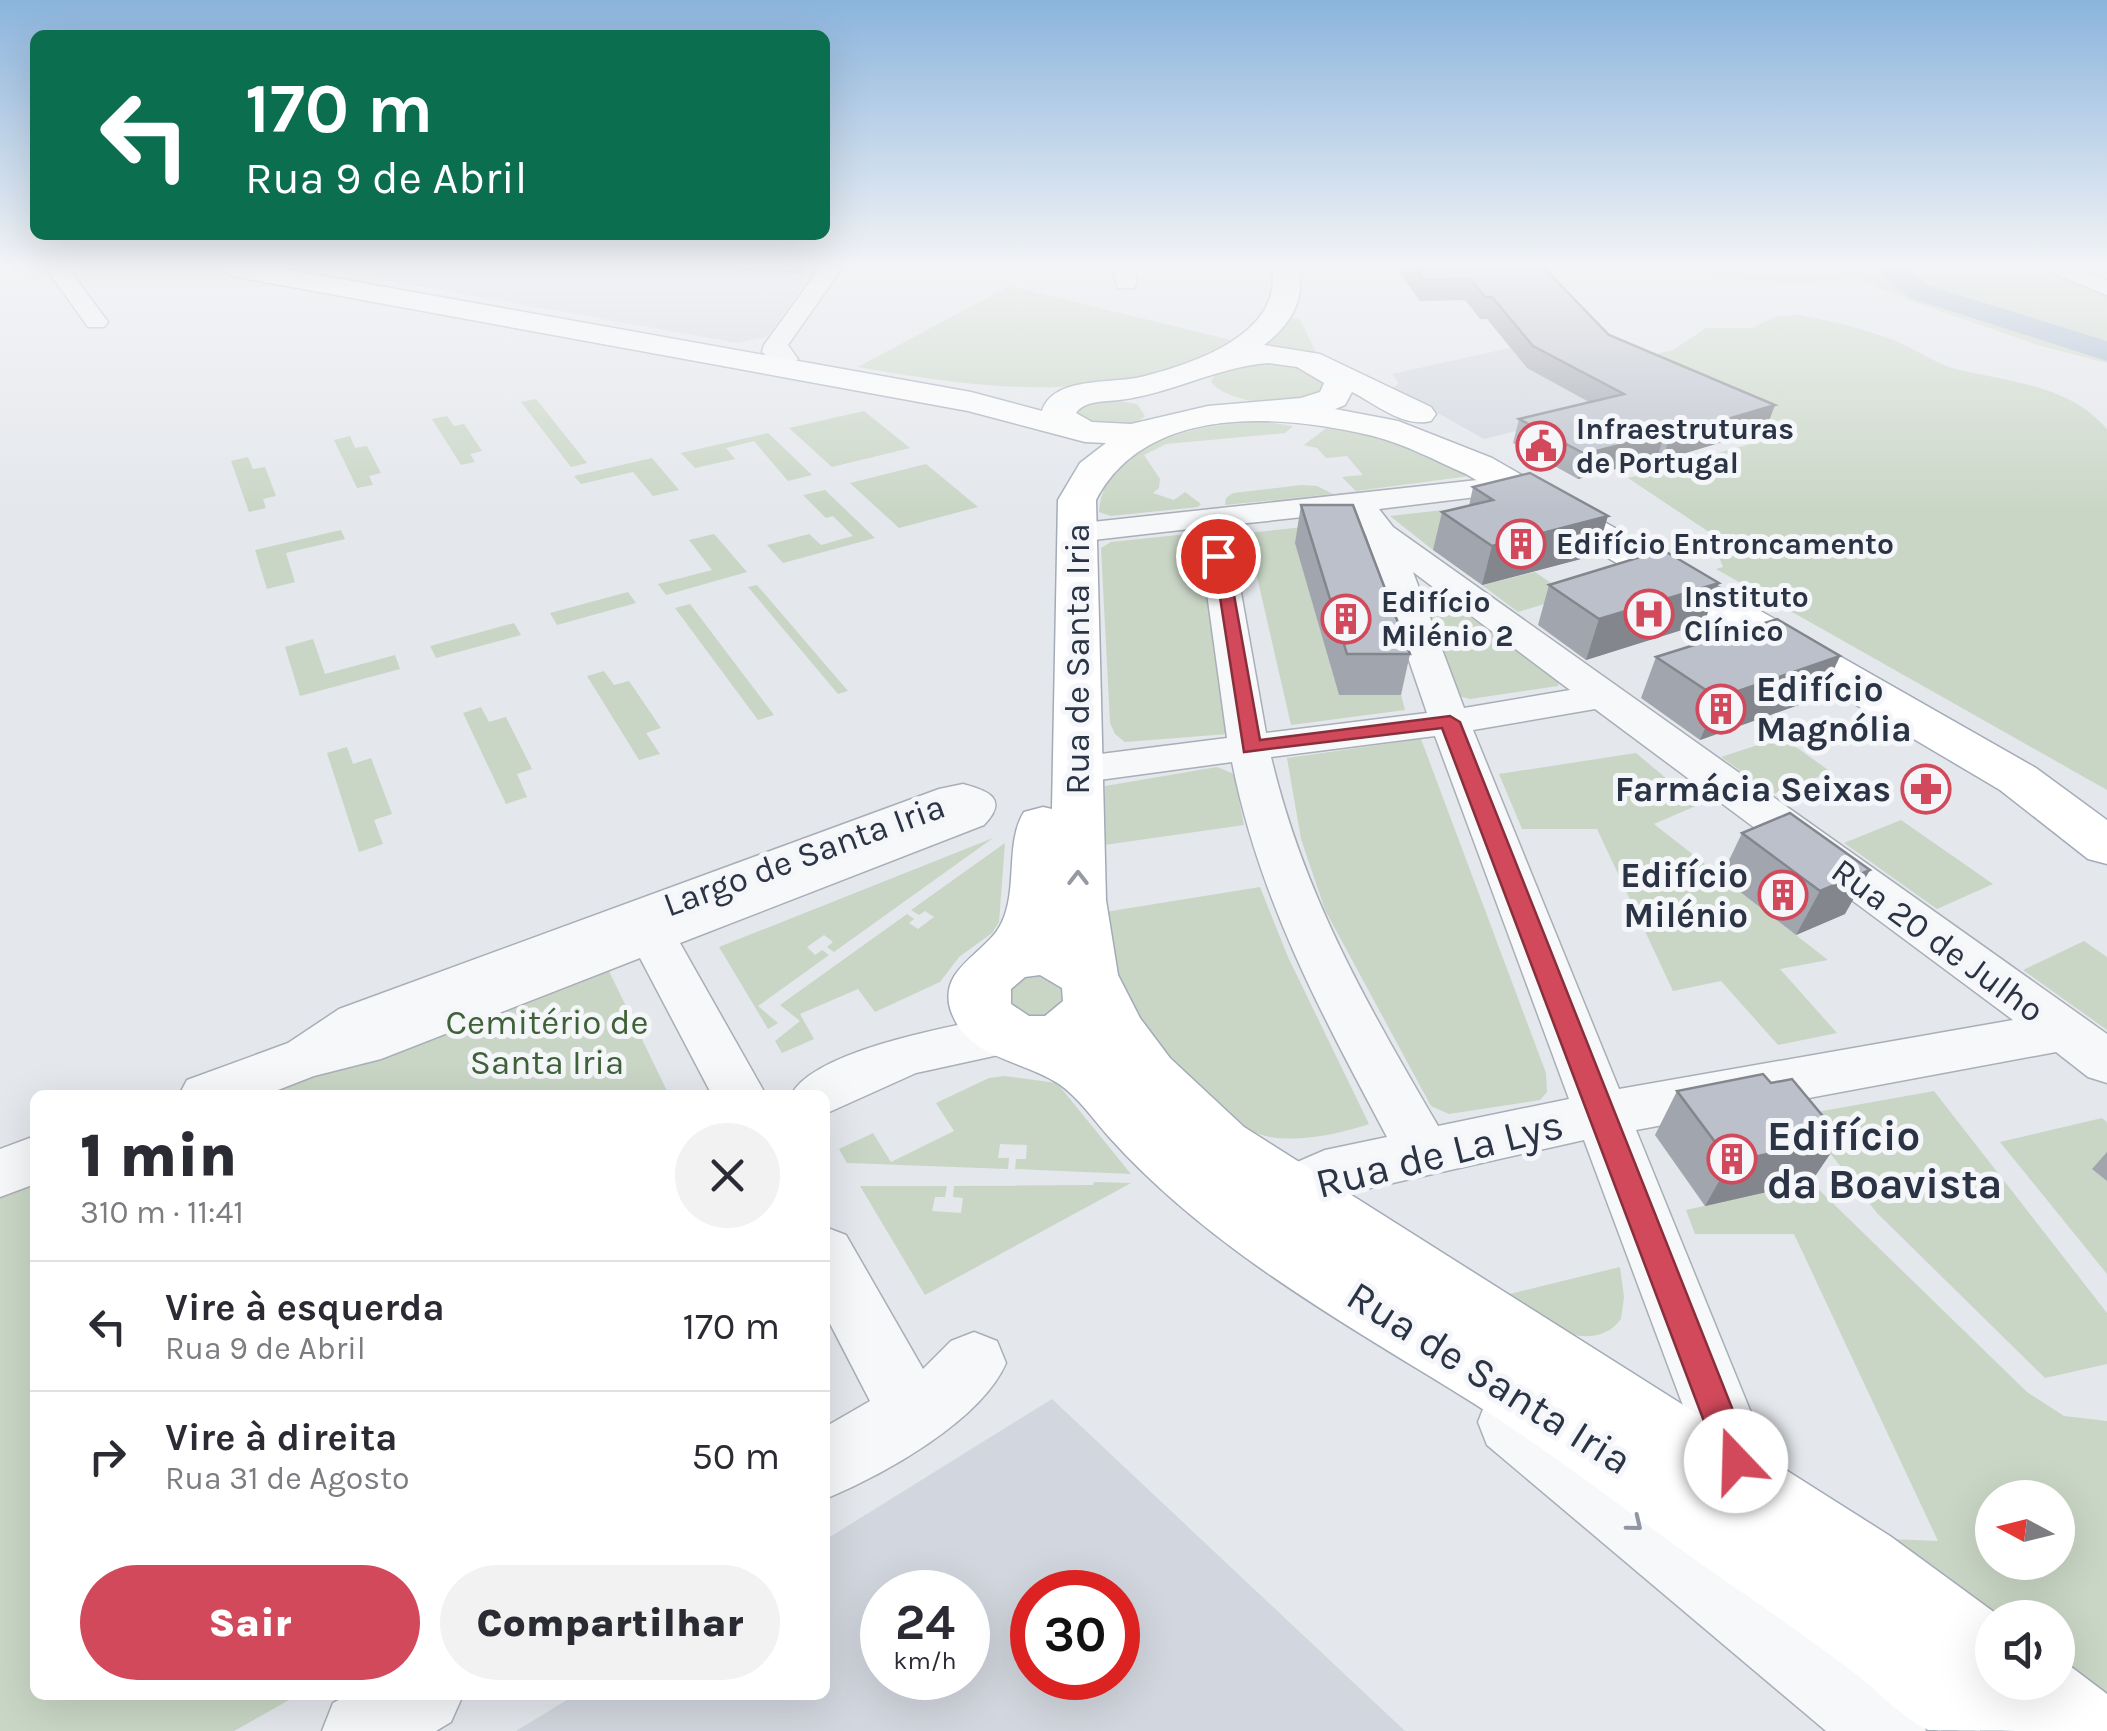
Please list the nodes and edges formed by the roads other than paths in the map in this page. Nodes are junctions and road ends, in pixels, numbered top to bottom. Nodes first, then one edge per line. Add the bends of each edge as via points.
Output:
1 (1324, 348) edge
2 (675, 349) edge
3 (727, 349) edge
4 (754, 349) edge
5 (792, 349) edge
6 (1235, 349) edge
7 (1322, 349) edge
8 (1325, 349) edge
9 (1213, 361) junction
10 (1280, 410) junction
11 (1074, 416) junction
12 (1149, 428) junction
13 (1514, 485) junction
14 (1359, 503) junction
15 (1212, 517) junction
16 (1076, 532) junction
17 (1382, 534) junction
18 (1602, 696) junction
19 (1450, 722) junction
20 (1251, 748) junction
21 (1078, 770) junction
22 (2102, 826) edge
23 (652, 936) junction
24 (1092, 982) junction
25 (1008, 1008) junction
26 (2086, 1047) edge
27 (307, 1057) junction
28 (219, 1090) edge
29 (735, 1090) edge
30 (829, 1090) edge
31 (1602, 1114) junction
32 (1422, 1152) junction
33 (30, 1162) edge
34 (0, 1173) edge
35 (1286, 1192) junction
36 (830, 1263) edge
37 (1344, 1284) junction
38 (974, 1363) dead end
39 (912, 1414) junction
40 (830, 1462) edge
41 (1750, 1496) junction
42 (1975, 1654) edge
43 (415, 1700) edge
44 (2037, 1700) edge
45 (362, 1731) edge
46 (1887, 1731) edge
47 (2008, 1731) edge
48 (2078, 1731) edge

1 - 10 main road via 1340,383 1333,398
2 - 11 main road via 1011,410 1045,428
3 - 4 main road
5 - 11 main road
6 - 9 main road
7 - 9 main road via 1301,359 1268,354
8 - 22 main road via 1374,390 2051,776
9 - 10 main road via 1196,376 1205,393 1240,407
9 - 11 main road
10 - 12 main road
10 - 13 main road via 1410,436
11 - 12 main road via 1116,435
11 - 12 main road via 1143,396 1164,414
11 - 25 main road, Rua de Santa Iria via 1041,888
12 - 16 main road, Rua de Santa Iria via 1084,481
13 - 14 street
13 - 22 main road
14 - 15 street
14 - 17 street
15 - 16 street
15 - 20 street
16 - 21 main road, Rua de Santa Iria
17 - 18 street, Rua 20 de Julho
17 - 19 street
18 - 19 street
18 - 26 street, Rua 20 de Julho
19 - 20 street
19 - 31 street
20 - 21 street
20 - 32 street via 1271,837 1310,942
24 -> 21 main road, Rua de Santa Iria via 1079,912
23 - 27 street, Largo de Santa Iria via 362,1045
23 - 27 street, Largo de Santa Iria via 969,815 975,803 954,798 357,1022
23 - 29 street, Largo de Santa Iria
24 - 25 main road via 1062,957 1044,953
24 - 25 main road via 1095,1004 1075,1030
24 - 35 main road, Rua de Santa Iria via 1116,1033 1158,1090 1220,1147
25 - 30 street
25 - 37 main road, Rua de Santa Iria via 1086,1068 1181,1167
26 - 31 street, Rua de La Lys
27 - 28 street, Largo de Santa Iria
31 - 32 street, Rua de La Lys
31 - 41 street
32 - 35 street, Rua de La Lys via 1325,1174
33 - 34 street
35 - 41 main road, Rua de Santa Iria
36 - 39 street
37 -> 46 street
37 - 47 main road, Rua de Santa Iria via 1488,1368 1845,1610
38 - 39 street via 942,1396
39 - 40 street
41 - 42 main road, Rua de Santa Iria
43 - 45 street
44 - 48 main road

